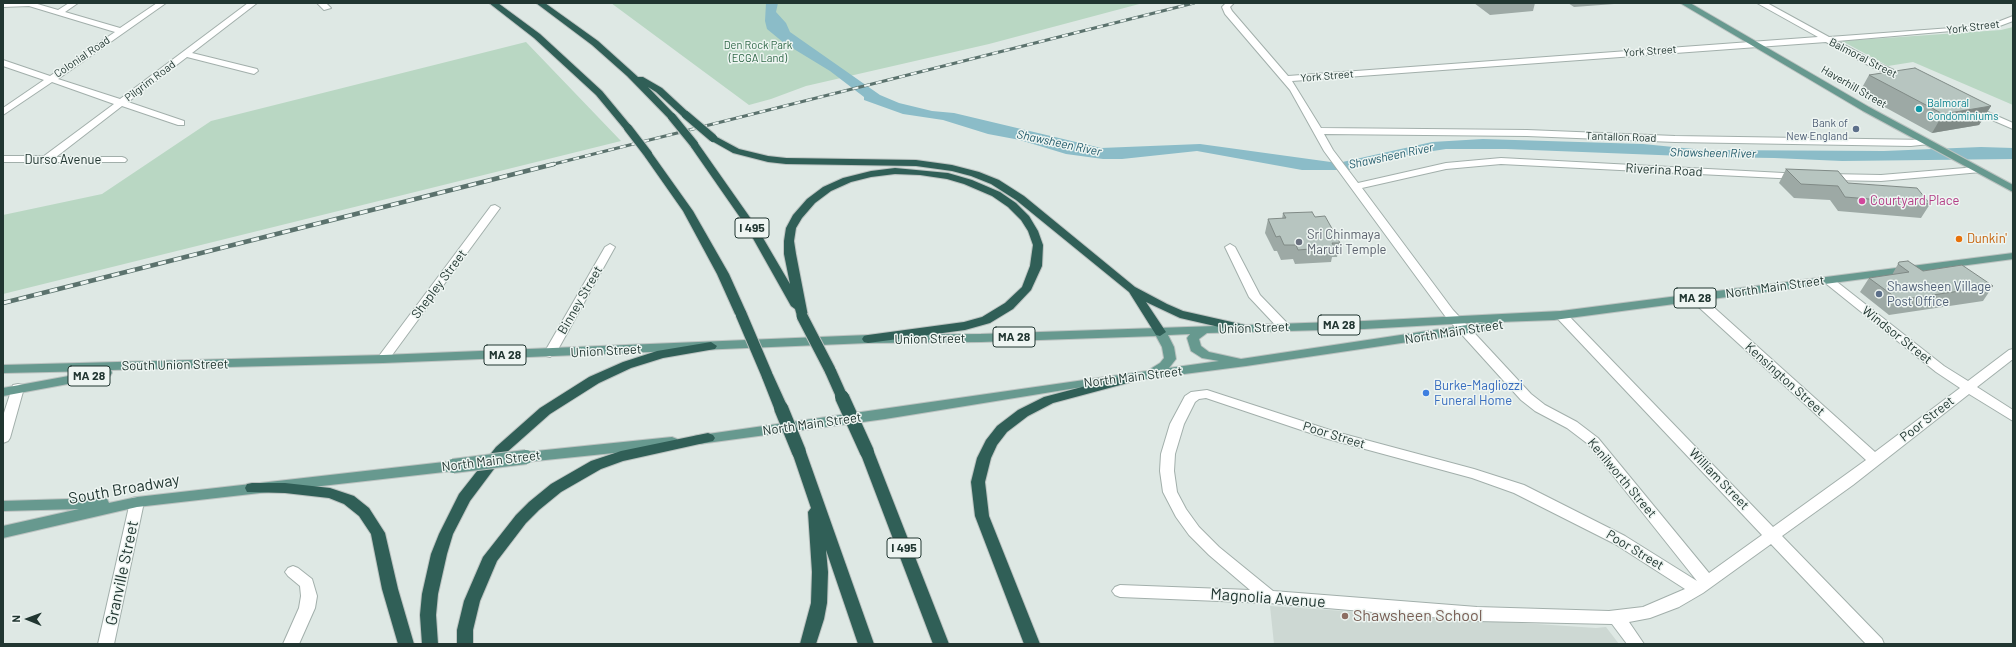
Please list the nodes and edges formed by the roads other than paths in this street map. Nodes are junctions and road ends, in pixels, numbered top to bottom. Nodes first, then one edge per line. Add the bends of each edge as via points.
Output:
1 (74, 3) edge
2 (162, 3) edge
3 (253, 3) edge
4 (493, 3) edge
5 (540, 3) edge
6 (1230, 3) edge
7 (1684, 3) edge
8 (1761, 3) edge
9 (3, 5) edge
10 (58, 12) junction
11 (2013, 18) edge
12 (121, 31) junction
13 (1826, 38) junction
14 (1755, 44) junction
15 (186, 54) junction
16 (3, 62) edge
17 (254, 71) dead end
18 (630, 74) junction
19 (51, 78) junction
20 (1286, 79) junction
21 (1915, 83) edge
22 (122, 102) junction
23 (1963, 104) edge
24 (5, 108) edge
25 (181, 122) dead end
26 (2013, 126) edge
27 (1317, 131) junction
28 (1930, 144) junction
29 (3, 159) edge
30 (46, 160) junction
31 (122, 160) dead end
32 (1977, 170) junction
33 (1351, 183) junction
34 (2013, 189) edge
35 (494, 208) dead end
36 (610, 247) dead end
37 (1230, 247) dead end
38 (2013, 256) edge
39 (1828, 280) junction
40 (1131, 289) junction
41 (1696, 298) junction
42 (1561, 315) junction
43 (802, 316) junction
44 (1459, 325) junction
45 (1284, 327) junction
46 (1241, 328) junction
47 (1204, 330) junction
48 (1160, 332) junction
49 (868, 339) junction
50 (711, 346) junction
51 (550, 353) junction
52 (2013, 353) edge
53 (383, 359) junction
54 (298, 361) joint
55 (1246, 362) junction
56 (177, 365) junction
57 (3, 369) edge
58 (1136, 377) junction
59 (18, 388) junction
60 (1967, 388) junction
61 (3, 392) edge
62 (2013, 416) edge
63 (3, 438) edge
64 (708, 438) junction
65 (1875, 460) junction
66 (252, 488) junction
67 (814, 496) junction
68 (137, 502) junction
69 (3, 506) edge
70 (3, 532) edge
71 (1773, 536) junction
72 (293, 572) dead end
73 (1703, 586) junction
74 (1120, 591) dead end
75 (1269, 597) junction
76 (1620, 622) junction
77 (106, 644) edge
78 (291, 644) edge
79 (406, 644) edge
80 (430, 644) edge
81 (466, 644) edge
82 (808, 644) edge
83 (866, 644) edge
84 (941, 644) edge
85 (1032, 644) edge
86 (1636, 644) edge
87 (1876, 644) edge

1 - 10 street
2 - 12 street, Colonial Road
3 - 15 street, Pilgrim Road
4 - 67 highway, bridge via 537,36 599,93 648,154 691,217 723,274 741,314 799,452
5 - 18 highway, I 495 via 588,38
6 - 20 street, Kenilworth Street via 1226,7 1228,12
7 - 14 main road, Haverhill Street
8 - 13 street, Balmoral Street
9 - 10 street via 22,3
10 - 12 street
11 - 13 street, York Street via 1997,25 1978,28
12 - 19 street, Colonial Road
13 - 14 street, York Street
13 - 21 street, Balmoral Street
14 - 20 street, York Street
14 - 28 main road, Haverhill Street
15 - 17 street
15 - 22 street, Pilgrim Road
16 - 19 street
18 - 40 highway, bridge via 659,90 713,138 736,151 772,159 916,163 952,168 995,182 1020,198
18 - 43 highway, I 495, bridge via 694,144 751,226
19 - 22 street
19 - 24 street, Colonial Road
20 - 27 street, Kenilworth Street
22 - 25 street
22 - 30 street, Pilgrim Road
23 - 26 street
27 - 28 street, Tantallon Road via 1527,133
27 - 33 street, Kenilworth Street
28 - 32 main road, Haverhill Street
29 - 30 street, Durso Avenue
30 - 31 street, Durso Avenue
32 - 33 street, Riverina Road via 1881,178 1812,177 1501,161 1446,166
32 - 34 main road, Haverhill Street
33 - 44 street, Kenilworth Street
35 - 53 street, Shepley Street
36 - 51 street, Binney Street
37 - 45 street via 1255,297
38 - 39 main road, North Main Street / MA 28
39 - 41 main road, North Main Street / MA 28
39 - 60 street, Windsor Street
40 - 46 highway via 1180,314
40 - 48 highway
41 - 42 main road, North Main Street / MA 28
41 - 65 street, Kensington Street
42 - 44 main road, North Main Street / MA 28
42 - 71 street, William Street
43 - 49 highway via 790,254 791,228 811,201 827,189 847,180 895,171 948,176 988,190 1012,205 1025,218 1038,245 1036,266 1026,288 1009,306 986,320 965,326
43 - 84 highway, I 495, bridge via 867,452
44 - 45 main road, Union Street / MA 28
44 - 55 main road, North Main Street / MA 28
44 - 73 street, Kenilworth Street via 1526,397 1593,441
45 - 46 main road, Union Street / MA 28
46 - 47 main road, Union Street / MA 28
47 - 48 main road, Union Street / MA 28
47 - 55 main road via 1193,338 1193,345 1197,350 1211,356
48 - 49 main road, Union Street / MA 28
48 - 58 main road via 1170,353 1169,361 1158,370
49 - 50 main road, Union Street / MA 28
50 - 51 main road, Union Street / MA 28
50 - 80 highway via 661,354 627,365 594,380 545,411 501,450 464,498 439,554 430,594
51 - 53 main road, Union Street / MA 28
52 - 60 street, Poor Street
53 - 54 main road, Union Street / MA 28
54 - 56 main road, South Union Street / MA 28
55 - 58 main road, North Main Street / MA 28
56 - 57 main road, South Union Street
56 - 59 main road, MA 28 via 98,374
58 - 64 main road, North Main Street / MA 28
58 - 85 highway via 1049,400 1023,412 1002,429 984,458 978,482 982,516
59 - 61 main road, MA 28
59 - 63 street
60 - 62 street, Windsor Street
60 - 65 street, Poor Street
64 - 66 main road, North Main Street / MA 28, bridge
64 - 81 highway via 615,458 577,475 539,502 521,518 491,557 472,601
65 - 71 street, Poor Street
66 - 68 main road, South Broadway / MA 28
66 - 79 highway via 285,488 330,493 349,500 364,512 378,533 390,589
67 - 82 highway via 820,572 819,603
67 - 83 highway
68 - 69 main road
68 - 70 main road, South Broadway / MA 28
68 - 77 street, Granville Street
71 - 73 street, Poor Street
71 - 87 street, William Street
72 - 78 street via 307,583 310,596
73 - 75 street, Poor Street via 1519,489 1474,474 1333,436 1207,394 1196,395 1190,399 1177,424 1168,454 1170,492 1181,514 1199,536
73 - 76 street, Magnolia Avenue via 1673,602
74 - 75 street, Magnolia Avenue
75 - 76 street, Magnolia Avenue via 1477,614
76 - 86 street

